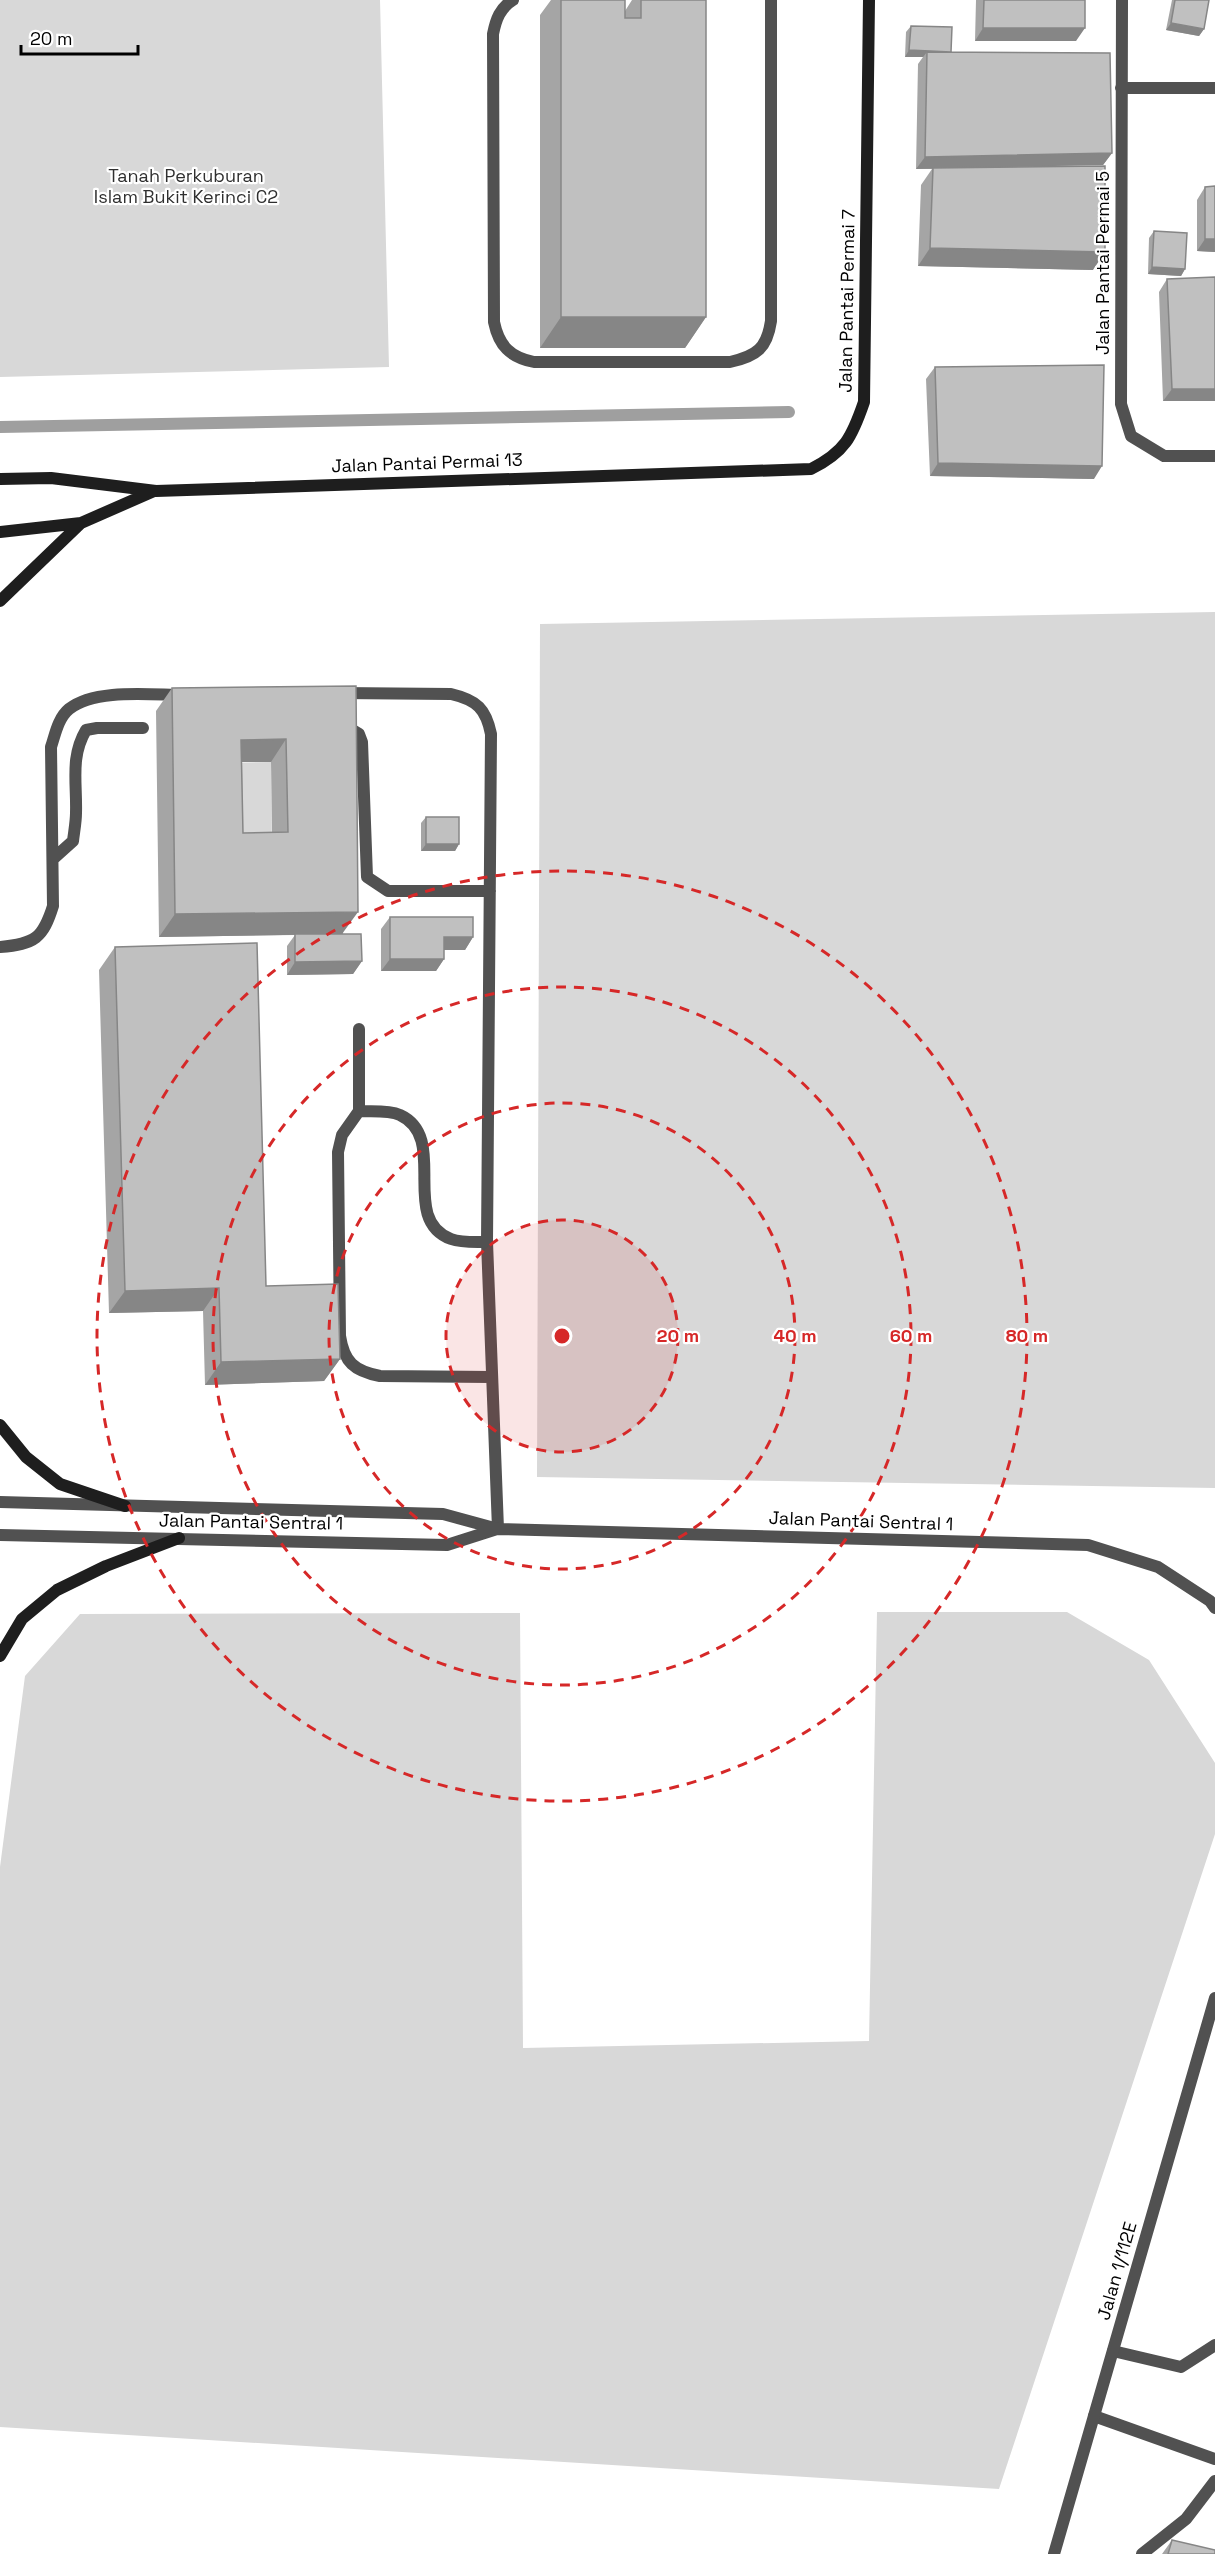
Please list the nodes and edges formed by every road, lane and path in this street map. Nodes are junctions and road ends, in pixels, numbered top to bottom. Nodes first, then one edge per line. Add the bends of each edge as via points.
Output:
1 (513, 0) edge
2 (771, 0) edge
3 (869, 0) edge
4 (1122, 0) edge
5 (1121, 88) junction
6 (1215, 88) edge
7 (1215, 456) edge
8 (700, 472) joint
9 (0, 479) edge
10 (156, 491) junction
11 (81, 523) junction
12 (0, 532) edge
13 (0, 601) edge
14 (330, 693) edge
15 (201, 695) edge
16 (143, 728) dead end
17 (349, 728) edge
18 (53, 859) junction
19 (490, 891) junction
20 (0, 947) edge
21 (358, 1029) dead end
22 (358, 1111) junction
23 (487, 1242) junction
24 (491, 1377) junction
25 (0, 1425) edge
26 (0, 1502) edge
27 (125, 1506) junction
28 (498, 1529) junction
29 (0, 1535) edge
30 (179, 1538) junction
31 (1213, 1604) edge
32 (0, 1656) edge
33 (1215, 1998) edge
34 (1215, 2344) edge
35 (1113, 2351) junction
36 (1094, 2416) junction
37 (1215, 2459) edge
38 (1215, 2481) edge
39 (1054, 2554) edge
40 (1142, 2554) edge

1 - 2 street via 496,19 493,34 497,337 505,350 534,362 730,362 759,350 769,337 771,321
3 - 8 street, Jalan Pantai Permai 7 via 866,374 864,402 856,425 832,459 811,469
4 - 5 street, Jalan Pantai Permai 5
5 - 6 street
5 - 7 street, Jalan Pantai Permai 5 via 1121,404 1131,436 1164,456
8 - 10 street, Jalan Pantai Permai 13
9 - 10 street, Jalan Pantai Permai 13 via 51,478
10 - 11 street, Jalan Pantai Permai 13
11 - 12 street, Jalan Pantai Permai 13
11 - 13 street
14 - 19 street via 451,694 479,706 488,719 491,734
15 - 18 street via 106,696 87,699 68,710 51,747
16 - 18 street via 86,730 78,743 74,766 73,841
17 - 19 street via 362,742 367,877 388,891
18 - 20 street via 53,906 46,928 33,941
19 - 23 street
21 - 22 street
22 - 23 street via 399,1115 412,1124 421,1136 424,1152 428,1217 450,1239
22 - 24 street via 339,1143 342,1351 351,1365 380,1376
23 - 24 street
24 - 28 street
25 - 27 street via 26,1457 60,1484
26 - 27 street, Jalan Pantai Sentral 1
27 - 28 street, Jalan Pantai Sentral 1 via 443,1514
28 - 30 street, Jalan Pantai Sentral 1 via 447,1545
28 - 31 street, Jalan Pantai Sentral 1 via 1088,1545 1158,1567
29 - 30 street, Jalan Pantai Sentral 1
30 - 32 street via 57,1590 22,1619
33 - 35 street, Jalan 1/112E
34 - 35 street via 1181,2367
35 - 36 street, Jalan 1/112E
36 - 37 street
36 - 39 street, Jalan 1/112E
38 - 40 street via 1186,2519

